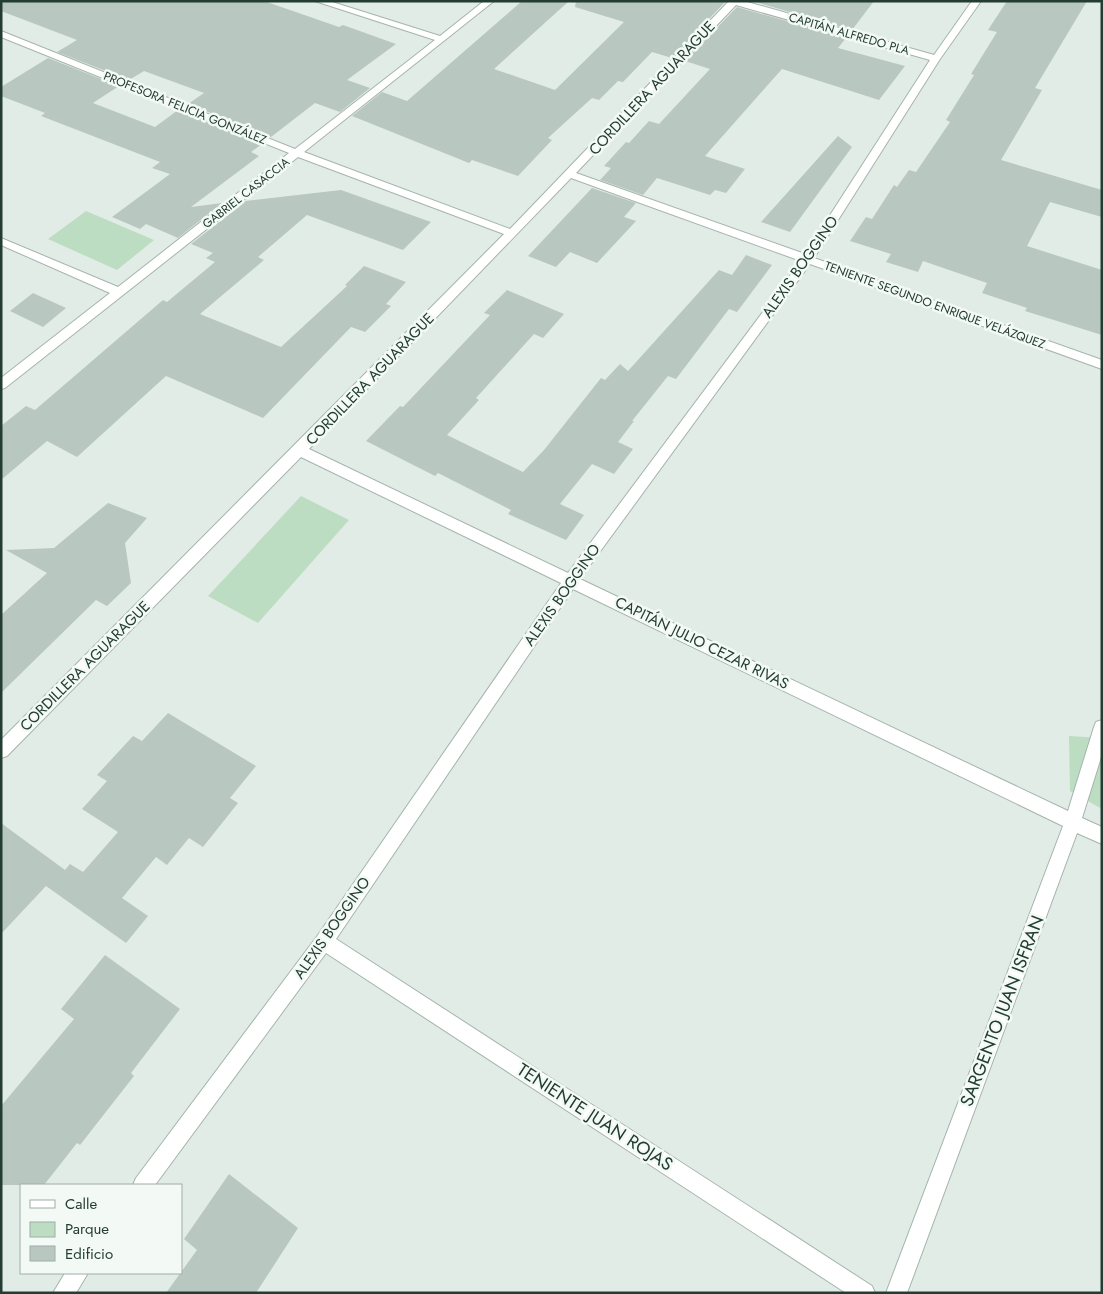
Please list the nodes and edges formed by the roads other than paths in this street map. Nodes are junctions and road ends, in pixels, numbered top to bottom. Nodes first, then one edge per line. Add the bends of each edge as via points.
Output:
1 (319, 1) edge
2 (490, 1) edge
3 (734, 1) edge
4 (977, 1) edge
5 (1, 34) edge
6 (442, 39) junction
7 (936, 59) junction
8 (297, 153) junction
9 (570, 174) junction
10 (510, 233) junction
11 (1, 241) edge
12 (808, 260) junction
13 (118, 292) junction
14 (1102, 365) edge
15 (1, 385) edge
16 (301, 451) junction
17 (571, 580) junction
18 (1102, 727) edge
19 (1, 751) edge
20 (1073, 822) junction
21 (1102, 836) edge
22 (324, 941) junction
23 (144, 1184) edge
24 (77, 1274) edge
25 (63, 1293) edge
26 (866, 1293) edge
27 (896, 1293) edge

1 - 6 street
2 - 6 street, GABRIEL CASACCIA
3 - 7 street, CAPITÁN ALFREDO PLA
3 - 9 street, CORDILLERA AGUARAGUE
4 - 7 street, ALEXIS BOGGINO
5 - 8 street, PROFESORA FELICIA GONZÁLEZ
6 - 8 street, GABRIEL CASACCIA
7 - 12 street, ALEXIS BOGGINO
8 - 10 street, PROFESORA FELICIA GONZÁLEZ
8 - 13 street, GABRIEL CASACCIA
9 - 10 street, CORDILLERA AGUARAGUE
9 - 12 street, TENIENTE SEGUNDO ENRIQUE VELÁZQUEZ
10 - 16 street, CORDILLERA AGUARAGUE
11 - 13 street
12 - 14 street, TENIENTE SEGUNDO ENRIQUE VELÁZQUEZ
12 - 17 street, ALEXIS BOGGINO
13 - 15 street, GABRIEL CASACCIA
16 - 17 street, CAPITÁN JULIO CEZAR RIVAS
16 - 19 street, CORDILLERA AGUARAGUE
17 - 20 street, CAPITÁN JULIO CEZAR RIVAS
17 - 22 street, ALEXIS BOGGINO
18 - 20 street, SARGENTO JUAN ISFRAN
20 - 21 street, CAPITÁN JULIO CEZAR RIVAS
20 - 27 street, SARGENTO JUAN ISFRAN
22 - 23 street, ALEXIS BOGGINO
22 - 26 street, TENIENTE JUAN ROJAS
24 - 25 street

